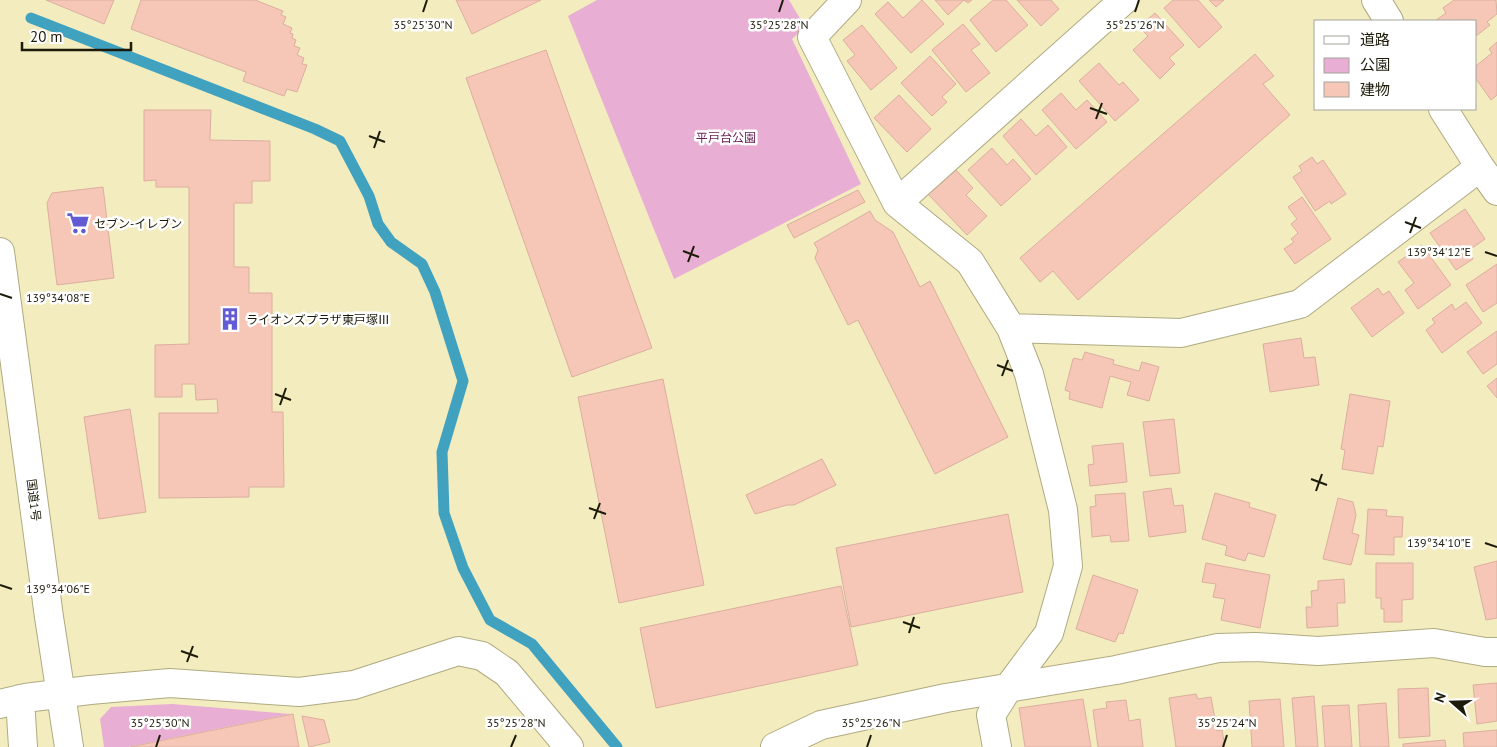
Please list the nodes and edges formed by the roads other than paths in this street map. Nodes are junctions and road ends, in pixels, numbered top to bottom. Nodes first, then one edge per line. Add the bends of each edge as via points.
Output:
1 (847, 0) edge
2 (1124, 0) edge
3 (1376, 0) edge
4 (1388, 20) edge
5 (1444, 110) edge
6 (1480, 167) junction
7 (1497, 191) edge
8 (897, 203) junction
9 (0, 252) edge
10 (1010, 328) junction
11 (1497, 652) edge
12 (1008, 688) junction
13 (60, 693) junction
14 (10, 702) edge
15 (23, 747) edge
16 (68, 747) edge
17 (569, 747) edge
18 (775, 747) edge
19 (997, 747) edge

1 - 8 main road via 812,37
2 - 8 main road
3 - 4 main road
5 - 6 main road
6 - 7 main road
6 - 10 main road via 1300,304 1181,333
8 - 10 main road via 970,262
9 - 13 main road, 国道1号
10 - 12 main road via 1029,374 1059,493 1068,566 1049,633
11 - 12 main road via 1434,643 1318,651 1218,648 1116,670
12 - 18 main road via 946,698 821,726
12 - 19 main road via 992,715
13 - 14 main road
13 - 16 main road, 国道1号
13 - 17 main road via 170,683 299,692 354,685 458,651 482,656 507,673
14 - 15 main road

